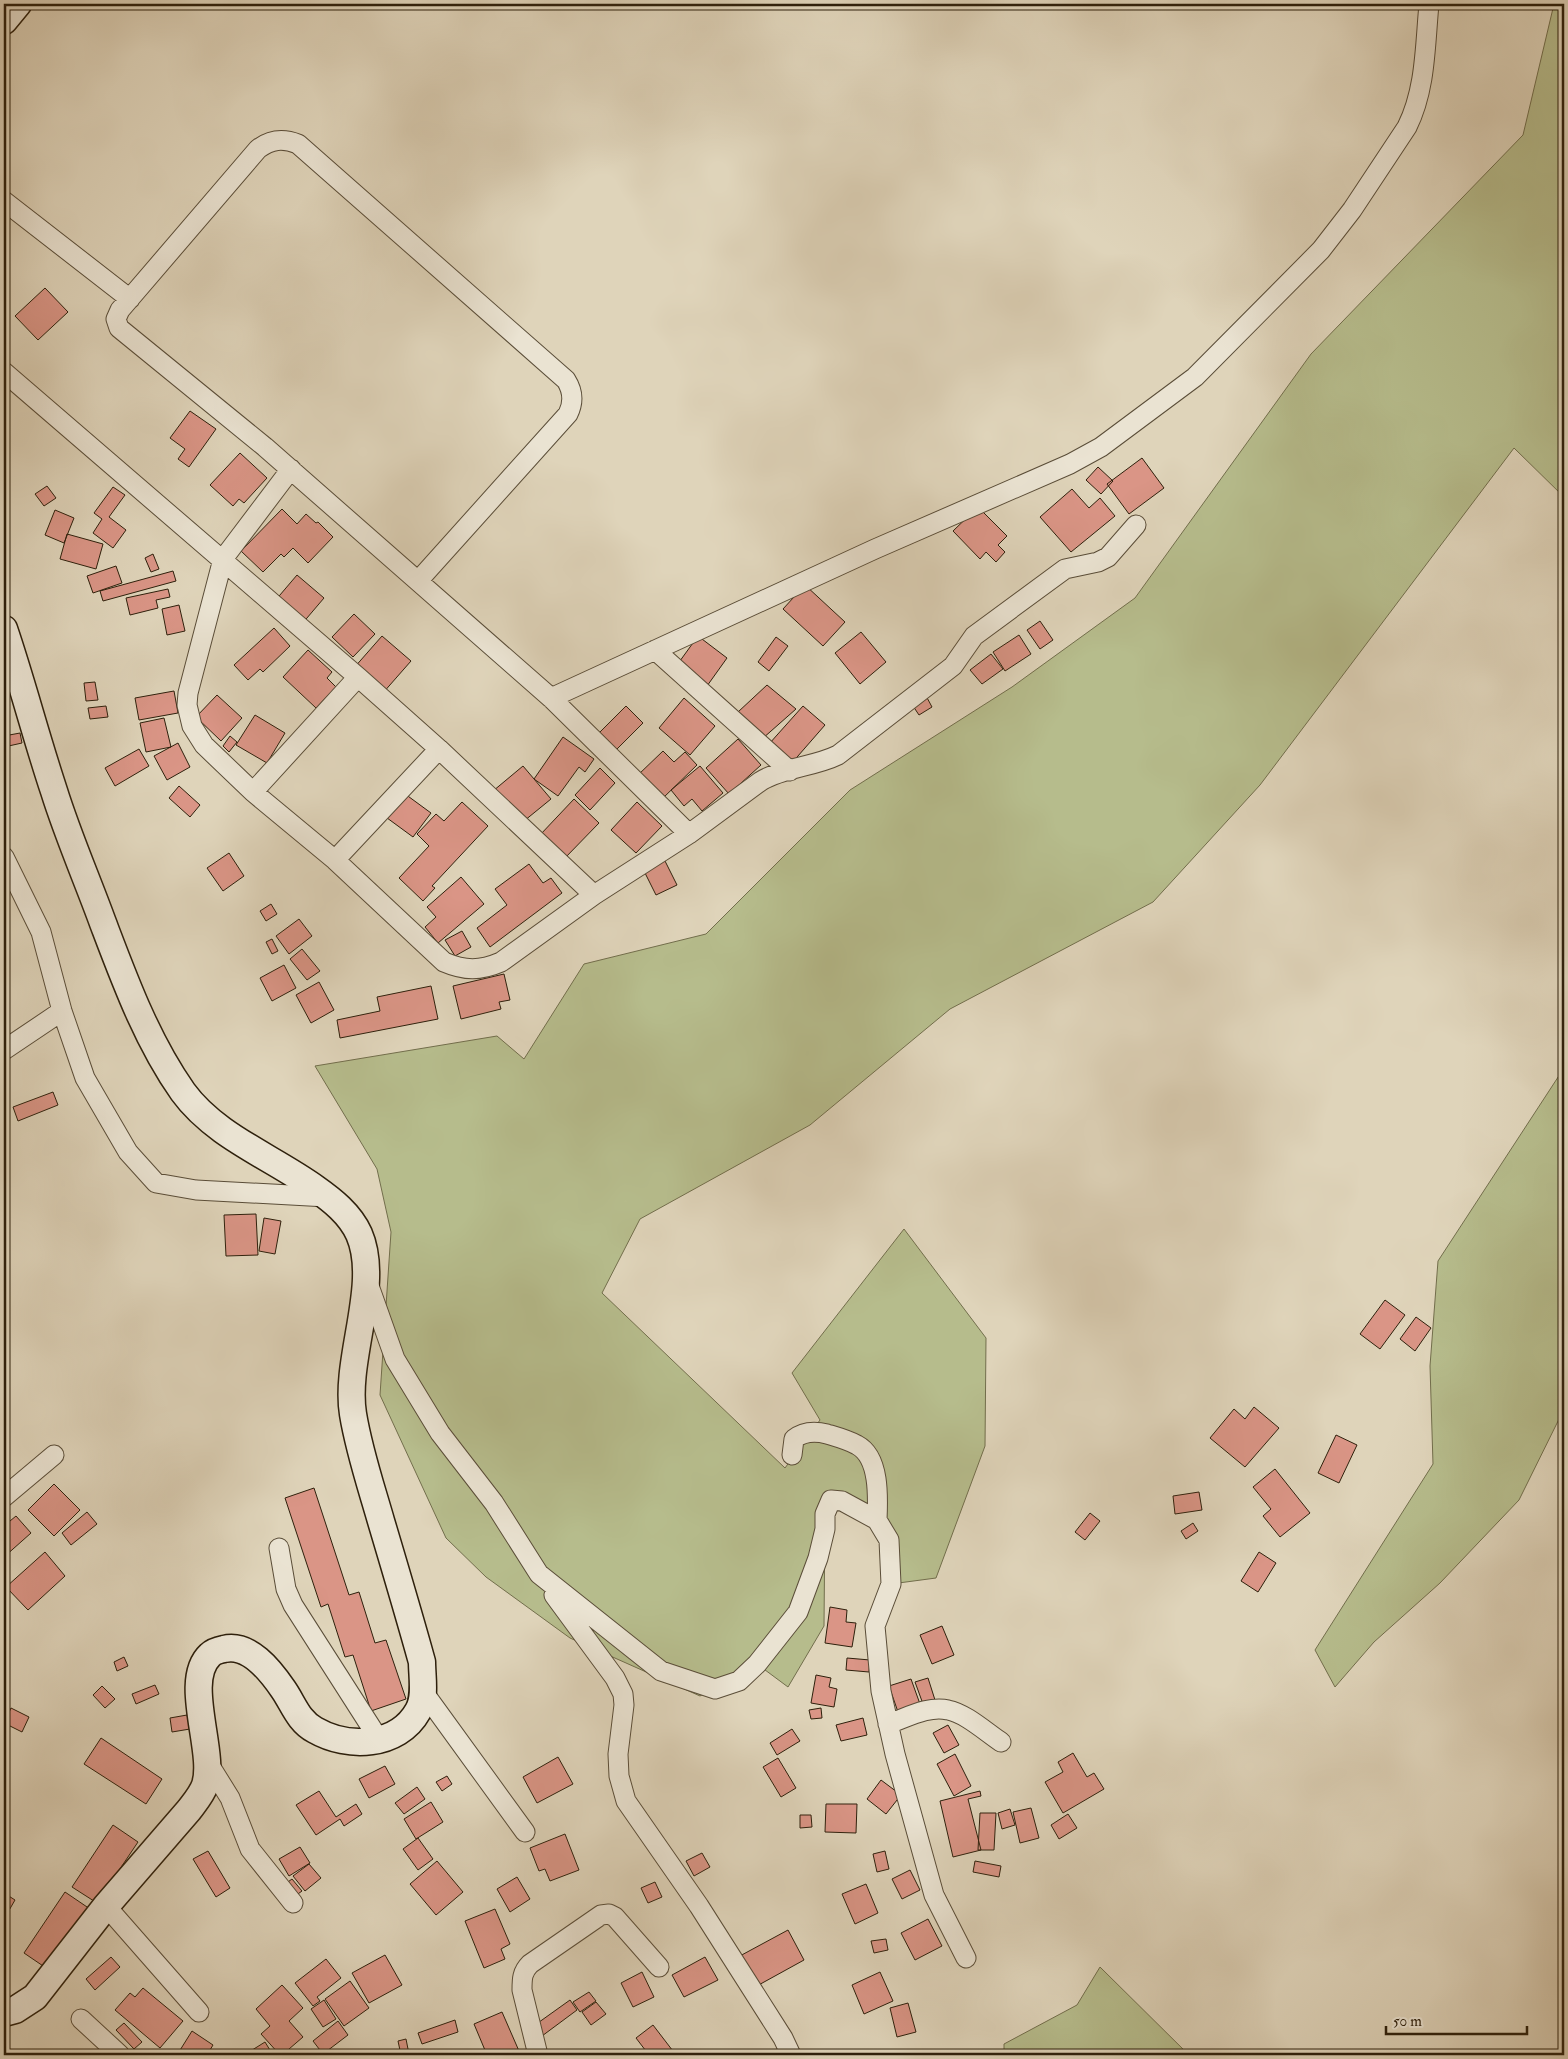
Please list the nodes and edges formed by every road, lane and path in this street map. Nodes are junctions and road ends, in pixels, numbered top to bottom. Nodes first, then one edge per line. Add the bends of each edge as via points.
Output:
1 (18, 4) edge
2 (1429, 4) edge
3 (4, 21) edge
4 (4, 201) edge
5 (130, 298) junction
6 (4, 372) edge
7 (291, 469) junction
8 (1136, 525) dead end
9 (222, 559) junction
10 (418, 581) junction
11 (4, 629) edge
12 (655, 650) junction
13 (358, 677) junction
14 (551, 698) junction
15 (439, 749) junction
16 (790, 771) junction
17 (253, 792) junction
18 (689, 834) junction
19 (4, 857) edge
20 (335, 860) junction
21 (594, 895) junction
22 (62, 1010) junction
23 (4, 1050) edge
24 (327, 1196) junction
25 (366, 1277) junction
26 (54, 1455) dead end
27 (792, 1455) dead end
28 (4, 1497) edge
29 (877, 1520) junction
30 (279, 1548) dead end
31 (539, 1574) junction
32 (422, 1690) junction
33 (888, 1724) junction
34 (380, 1741) junction
35 (1001, 1742) dead end
36 (207, 1761) junction
37 (525, 1832) dead end
38 (293, 1904) dead end
39 (106, 1906) junction
40 (966, 1958) dead end
41 (659, 1967) dead end
42 (199, 2012) dead end
43 (4, 2013) edge
44 (81, 2018) dead end
45 (120, 2055) edge
46 (538, 2055) edge
47 (790, 2055) edge

1 - 3 main road
2 - 12 street via 1422,86 1407,127 1321,250 1195,377 1085,456
4 - 5 street
5 - 7 street via 117,314 117,324 122,332
5 - 10 street via 258,149 277,140 292,141 566,380 572,393 568,414
6 - 9 street
7 - 9 street
7 - 10 street
8 - 16 street via 1108,557 1065,569 974,636 953,666 838,755
9 - 13 street
9 - 17 street via 187,704 192,726 200,741
10 - 14 street
11 - 24 main road via 54,793 128,989 162,1060 186,1095 207,1117 240,1142
12 - 14 street
12 - 16 street
13 - 15 street
13 - 17 street
14 - 18 street
15 - 20 street
15 - 21 street
16 - 18 street via 761,781
17 - 20 street
18 - 21 street
19 - 22 street via 41,932
20 - 21 street via 444,962 472,970 501,962
22 - 23 street
22 - 24 street via 85,1078 128,1152 156,1183 196,1190
24 - 25 main road via 346,1214 358,1233
25 - 31 street via 395,1359 440,1433 494,1503
25 - 32 main road via 351,1389 352,1412 362,1459 422,1662
26 - 28 street
27 - 29 street via 794,1438 802,1433 820,1432 858,1445 874,1471 878,1493
29 - 31 street via 842,1501 831,1500 825,1514 825,1530 818,1558 798,1612 757,1664 739,1681 716,1688 661,1671
29 - 33 street via 889,1540 891,1584 875,1626 881,1691
30 - 34 street via 286,1589 293,1605
31 - 47 street via 615,1678 623,1694 618,1754 619,1776 626,1801 699,1906 783,2038
32 - 34 main road via 419,1710 403,1730
32 - 37 street
33 - 35 street via 928,1711 946,1709 956,1712
33 - 40 street via 934,1895
34 - 36 main road via 352,1742 314,1730 299,1716 283,1689 258,1659 232,1647 210,1655 199,1681
36 - 38 street via 230,1798 250,1849
36 - 39 main road via 206,1783 201,1794
39 - 42 street
39 - 43 main road via 34,1997 15,2010
41 - 46 street via 609,1914 601,1915 530,1964 524,1970 522,1990
44 - 45 street

